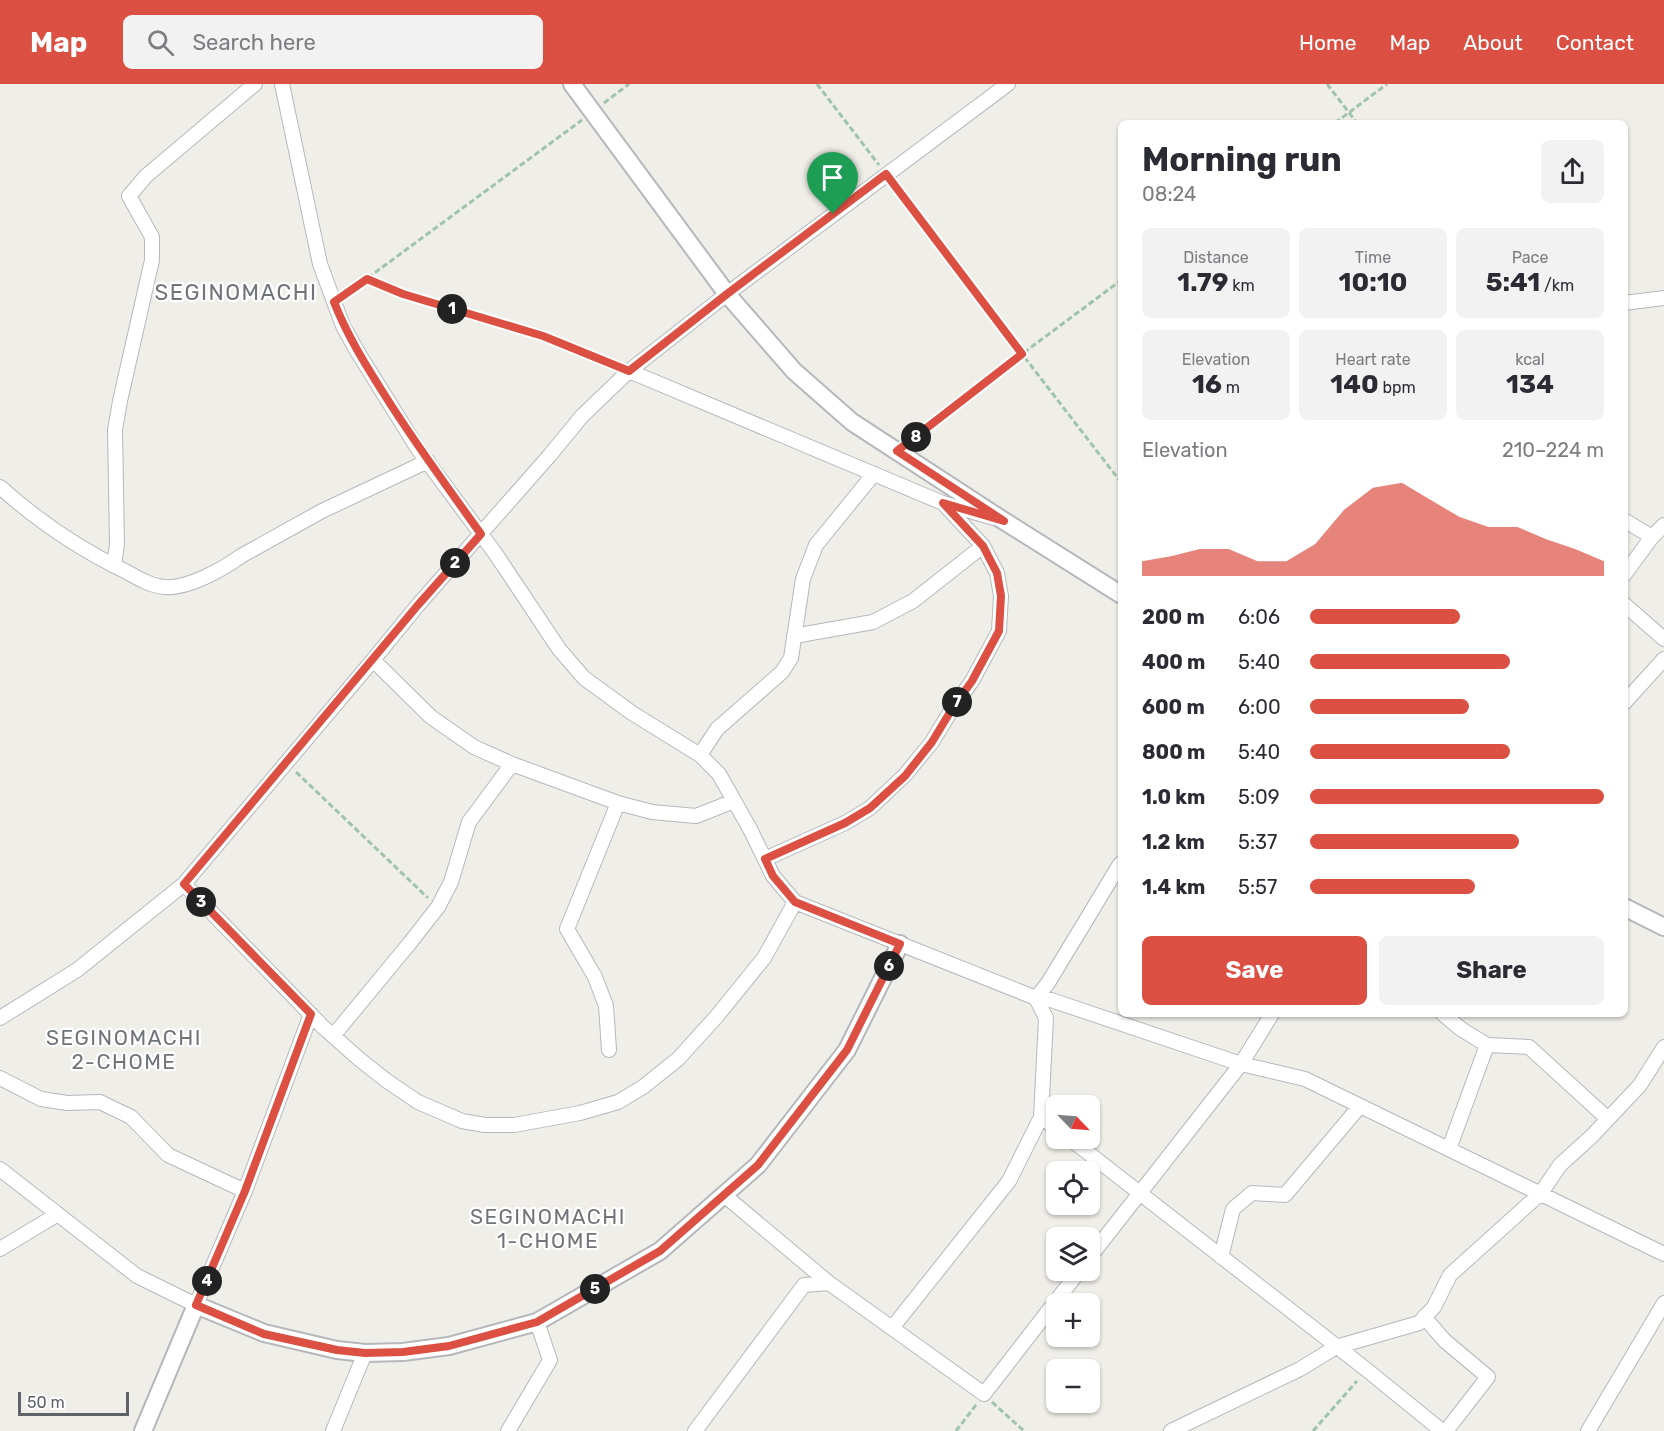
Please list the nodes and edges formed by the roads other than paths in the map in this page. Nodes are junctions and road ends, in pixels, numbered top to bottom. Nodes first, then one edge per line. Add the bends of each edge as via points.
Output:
1 (255, 84) edge
2 (282, 84) edge
3 (572, 84) edge
4 (1008, 84) edge
5 (727, 294) junction
6 (1664, 298) edge
7 (1628, 302) edge
8 (629, 371) junction
9 (428, 461) junction
10 (873, 475) junction
11 (0, 487) edge
12 (943, 503) junction
13 (1004, 521) junction
14 (1628, 522) edge
15 (1664, 525) edge
16 (481, 534) junction
17 (1652, 537) junction
18 (983, 546) junction
19 (114, 566) junction
20 (1628, 570) edge
21 (1118, 593) edge
22 (1628, 608) edge
23 (794, 636) junction
24 (1664, 639) edge
25 (1664, 659) edge
26 (373, 660) junction
27 (1628, 699) edge
28 (700, 755) junction
29 (512, 764) junction
30 (734, 801) junction
31 (618, 803) junction
32 (765, 859) junction
33 (1118, 867) edge
34 (184, 884) junction
35 (795, 902) junction
36 (1628, 909) edge
37 (1664, 927) edge
38 (900, 944) junction
39 (1036, 998) junction
40 (311, 1014) junction
41 (1270, 1017) edge
42 (1447, 1017) edge
43 (0, 1018) edge
44 (333, 1036) junction
45 (1487, 1045) junction
46 (1664, 1047) edge
47 (609, 1050) dead end
48 (1241, 1064) junction
49 (0, 1078) edge
50 (1360, 1106) junction
51 (1041, 1117) junction
52 (1608, 1119) junction
53 (1046, 1121) edge
54 (1083, 1149) edge
55 (1449, 1149) junction
56 (0, 1169) edge
57 (245, 1191) junction
58 (1140, 1193) junction
59 (1541, 1193) junction
60 (724, 1195) junction
61 (58, 1214) junction
62 (1100, 1244) edge
63 (0, 1249) edge
64 (1664, 1254) edge
65 (1221, 1257) junction
66 (1072, 1281) edge
67 (829, 1283) junction
68 (1664, 1303) edge
69 (196, 1305) junction
70 (1424, 1317) junction
71 (537, 1322) junction
72 (892, 1328) junction
73 (1336, 1347) junction
74 (365, 1353) junction
75 (142, 1431) edge
76 (333, 1431) edge
77 (508, 1431) edge
78 (695, 1431) edge
79 (1171, 1431) edge
80 (1444, 1431) edge
81 (1588, 1431) edge

1 - 19 street via 146,176 129,196 152,237 152,260 115,430
2 - 9 street via 320,264 334,302 357,351
3 - 5 street
4 - 5 street
5 - 8 street
5 - 13 street via 794,371 852,422
6 - 7 street
8 - 10 street
8 - 16 street via 582,416
9 - 16 street
9 - 19 street via 322,511 192,582 168,588 153,586
10 - 12 street
10 - 23 street via 816,546 802,579
11 - 19 street via 68,538
12 - 13 street
12 - 18 street
13 - 21 street
14 - 17 street
15 - 17 street
16 - 26 street
16 - 28 street via 559,649 584,678
17 - 20 street
18 - 23 street via 913,601 873,622
18 - 32 street via 997,573 1001,596 999,631 932,742 905,776 870,808
22 - 24 street
23 - 28 street via 791,658 782,672 717,729
25 - 27 street
26 - 29 street via 431,717 474,747
26 - 34 street
28 - 30 street via 719,774
29 - 31 street
29 - 44 street via 470,822 451,882 438,907
30 - 31 street via 696,816 652,812
30 - 32 street
31 - 47 street via 567,929 595,977 606,1006
32 - 35 street via 773,876
33 - 39 street
34 - 40 street
34 - 43 street via 77,970
35 - 38 street
35 - 44 street via 764,958 717,1016 678,1059 618,1102 514,1125 462,1121 418,1101 387,1081
36 - 37 street
38 - 39 street
38 - 60 street via 847,1050 758,1165
39 - 48 street
39 - 51 street via 1046,1018
40 - 44 street
40 - 57 street
41 - 48 street
42 - 45 street
45 - 52 street via 1529,1047
45 - 55 street
46 - 52 street via 1640,1085
48 - 50 street via 1305,1079
48 - 58 street
49 - 57 street via 41,1099 67,1104 100,1102 131,1117 168,1155
50 - 55 street
50 - 65 street via 1285,1195 1252,1193 1233,1209
51 - 53 street
51 - 72 street via 1009,1182
52 - 59 street via 1560,1165
54 - 58 street
55 - 59 street
56 - 61 street
57 - 69 street
58 - 62 street
58 - 65 street
59 - 64 street
59 - 70 street via 1450,1275 1434,1307
60 - 67 street
60 - 71 street via 660,1251
61 - 63 street
61 - 69 street via 137,1276
65 - 73 street
66 - 72 street via 984,1395
67 - 72 street
67 - 78 street via 804,1285
68 - 81 street
69 - 74 street via 264,1334
69 - 75 street
70 - 73 street via 1419,1323
70 - 80 street via 1445,1341 1488,1377
71 - 74 street via 449,1346
71 - 77 street via 550,1360
73 - 79 street via 1300,1369
73 - 80 street
74 - 76 street

